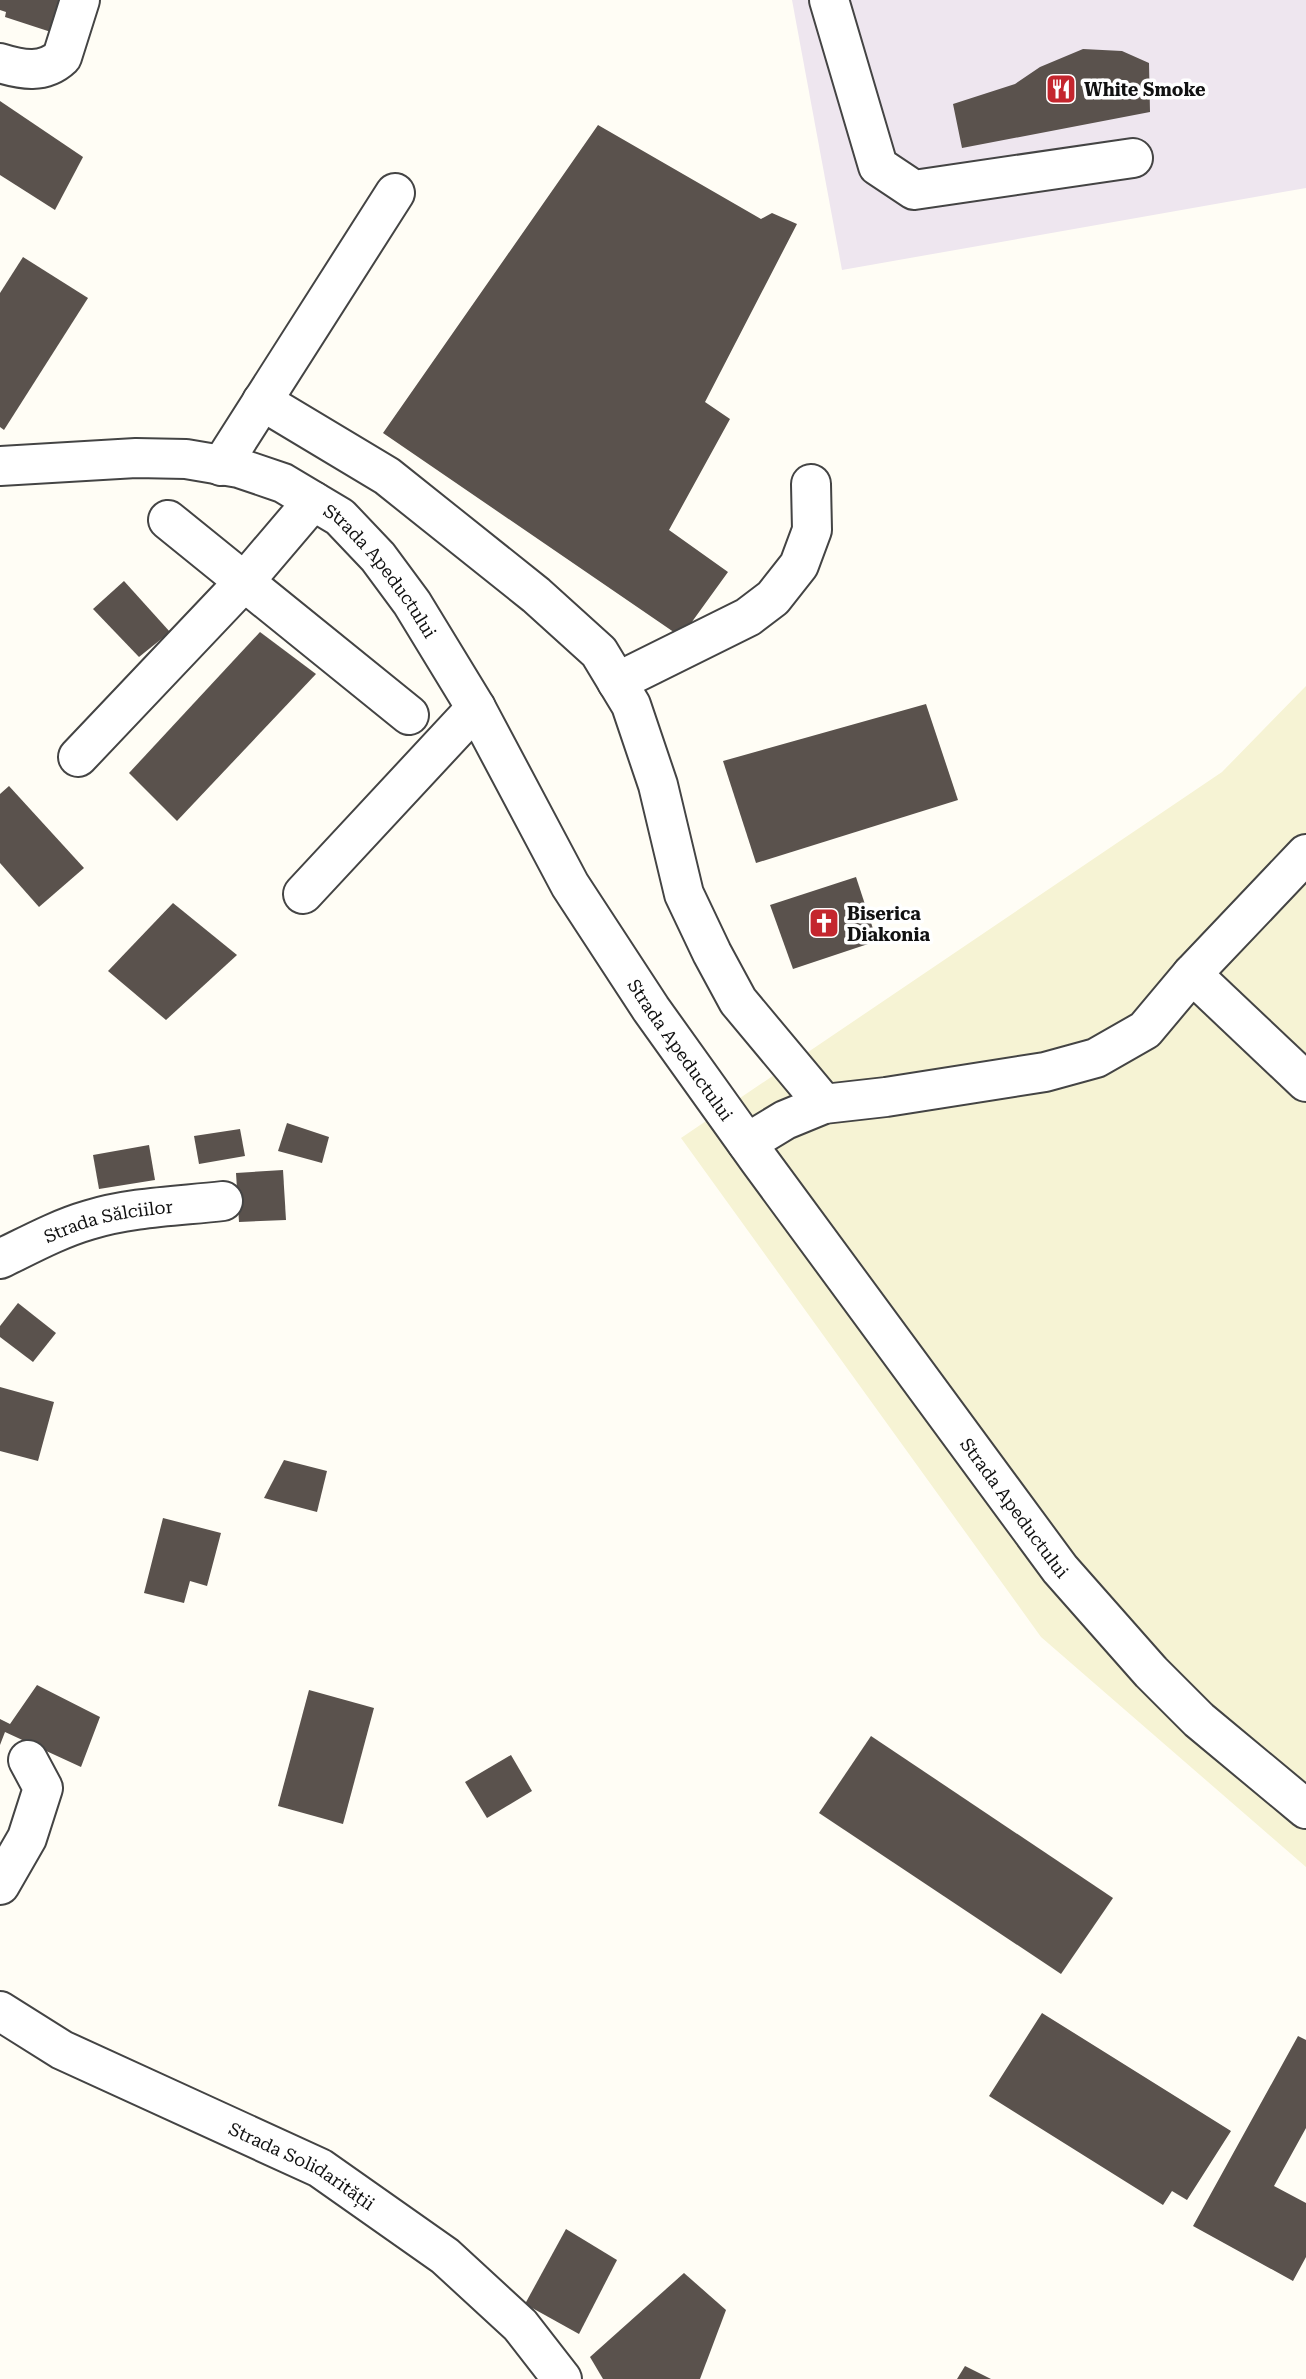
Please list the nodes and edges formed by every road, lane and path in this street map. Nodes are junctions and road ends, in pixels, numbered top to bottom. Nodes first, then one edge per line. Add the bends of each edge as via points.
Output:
1 (80, 0) edge
2 (829, 0) edge
3 (0, 63) edge
4 (1133, 159) dead end
5 (395, 193) dead end
6 (262, 401) junction
7 (0, 466) edge
8 (221, 466) junction
9 (811, 484) dead end
10 (313, 501) junction
11 (168, 520) dead end
12 (244, 582) junction
13 (617, 682) junction
14 (476, 708) junction
15 (409, 715) dead end
16 (78, 757) dead end
17 (1306, 854) edge
18 (303, 894) dead end
19 (1192, 974) junction
20 (1306, 1082) edge
21 (824, 1104) junction
22 (747, 1143) junction
23 (223, 1201) dead end
24 (0, 1259) edge
25 (28, 1760) dead end
26 (1306, 1809) edge
27 (0, 1885) edge
28 (0, 2011) edge
29 (562, 2379) edge

1 - 3 street via 56,63 35,70
2 - 4 street via 878,166 914,190
5 - 6 street
6 - 8 street
6 - 13 street via 387,476 536,595 599,652
7 - 8 street, Strada Apeductului via 135,458 186,459
8 - 10 street, Strada Apeductului via 283,482
9 - 13 street via 812,530 799,565 773,597 748,617
10 - 12 street
10 - 14 street, Strada Apeductului via 340,517 378,557
11 - 12 street
12 - 15 street
12 - 16 street
13 - 21 street via 631,705 658,785 684,894 712,953 738,1001
14 - 18 street
14 - 22 street, Strada Apeductului via 570,885
17 - 19 street
19 - 20 street
19 - 21 street via 1145,1030 1096,1058 1032,1074
21 - 22 street
22 - 26 street, Strada Apeductului via 1060,1569 1199,1720
23 - 24 street, Strada Sălciilor via 90,1219
25 - 27 street via 43,1788 27,1838
28 - 29 street, Strada Solidarității via 62,2050 320,2168 445,2256 520,2325

